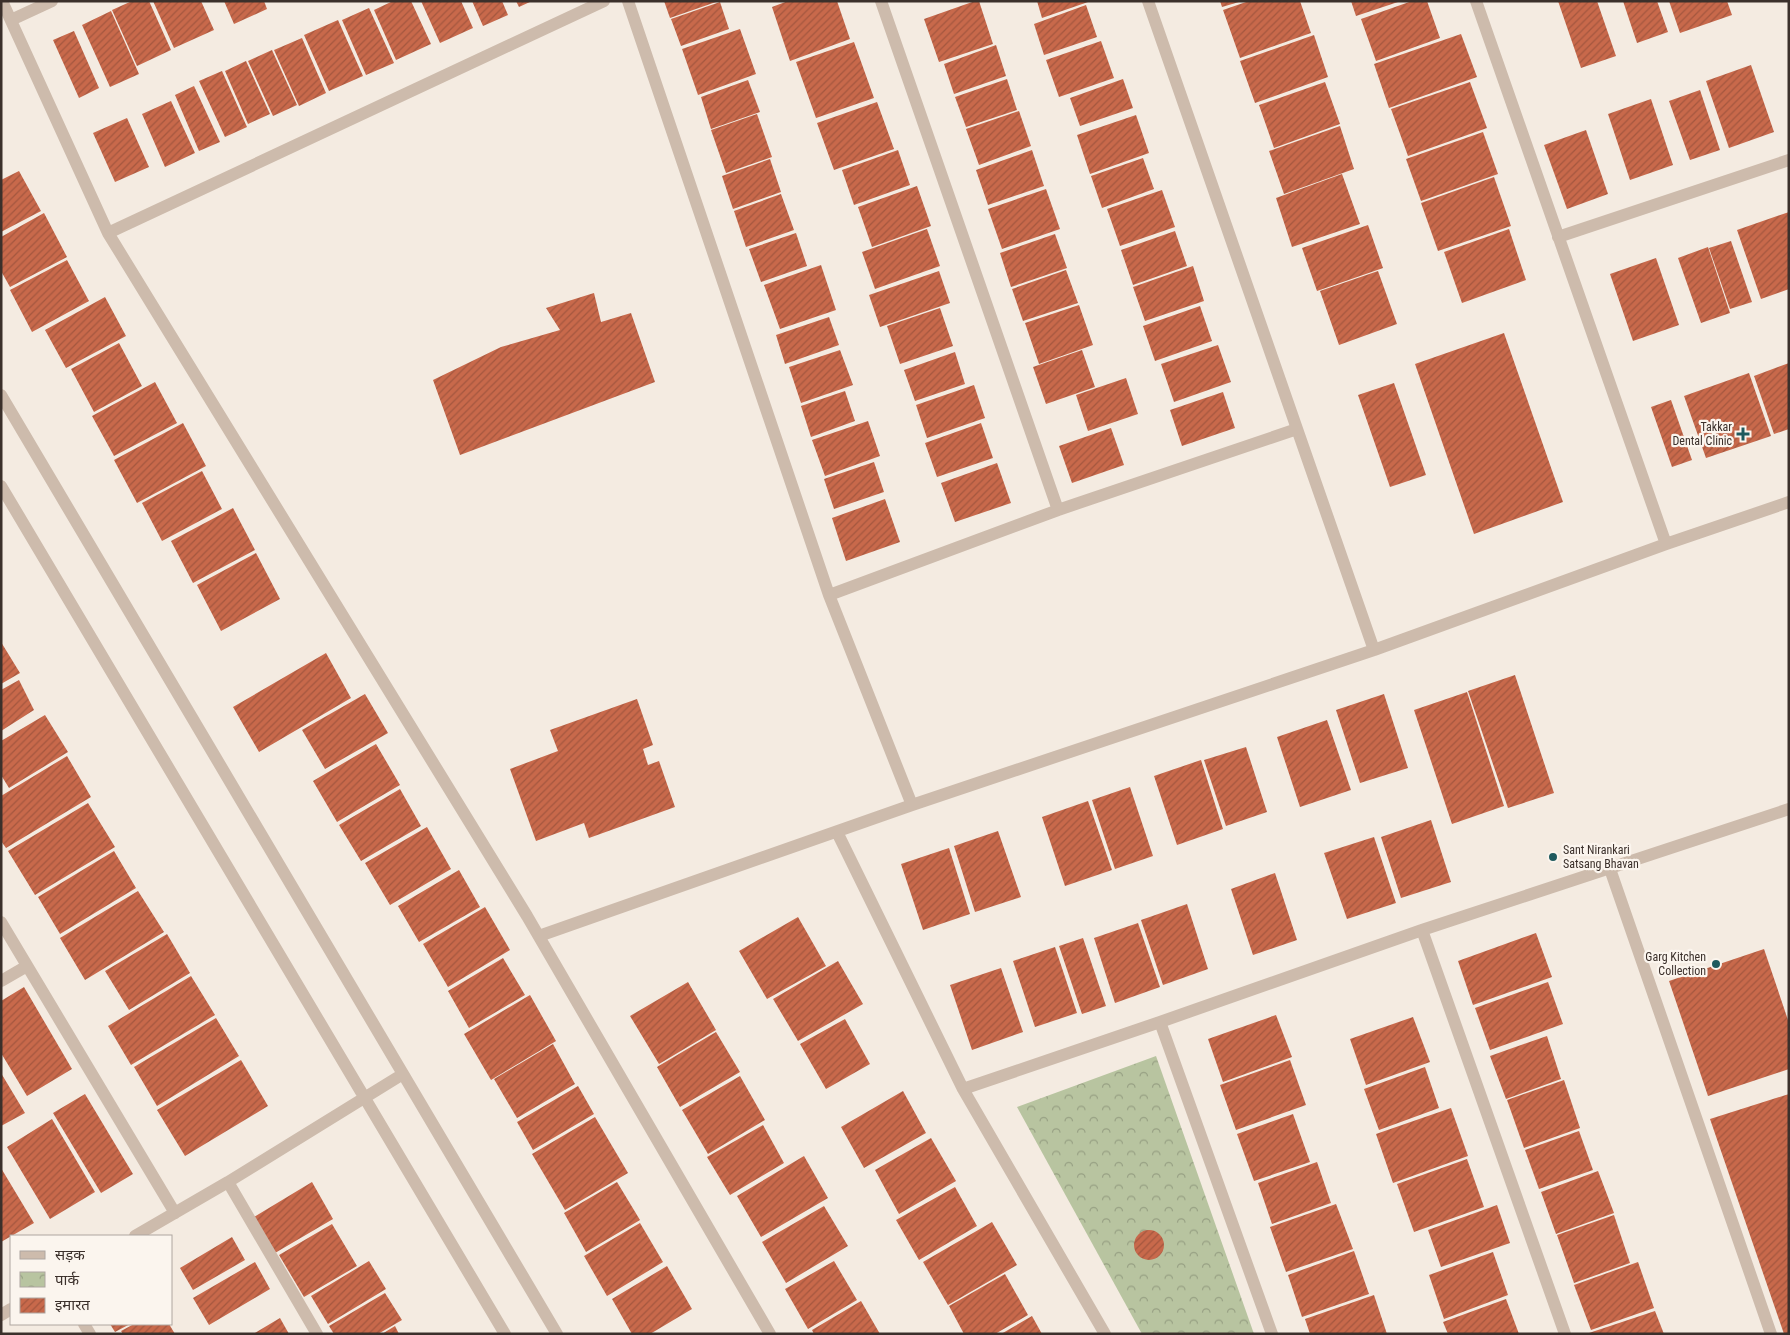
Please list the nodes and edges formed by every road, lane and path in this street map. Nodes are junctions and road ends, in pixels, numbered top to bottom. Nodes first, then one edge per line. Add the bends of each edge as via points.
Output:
1 (2, 1) edge
2 (52, 1) edge
3 (604, 1) edge
4 (628, 1) edge
5 (882, 1) edge
6 (1148, 1) edge
7 (1476, 1) edge
8 (11, 20) junction
9 (1789, 160) edge
10 (108, 233) junction
11 (1558, 237) junction
12 (1, 395) edge
13 (1297, 428) junction
14 (1, 486) edge
15 (1789, 502) edge
16 (1058, 510) junction
17 (1666, 544) junction
18 (829, 595) junction
19 (1374, 650) junction
20 (912, 806) junction
21 (1789, 809) edge
22 (837, 832) junction
23 (1610, 869) junction
24 (1, 922) edge
25 (1422, 930) junction
26 (539, 936) junction
27 (27, 966) junction
28 (1, 981) edge
29 (1160, 1022) junction
30 (403, 1074) junction
31 (963, 1089) junction
32 (364, 1097) junction
33 (228, 1182) junction
34 (175, 1213) junction
35 (137, 1235) edge
36 (317, 1334) edge
37 (505, 1334) edge
38 (557, 1334) edge
39 (770, 1334) edge
40 (1105, 1334) edge
41 (1272, 1334) edge
42 (1565, 1334) edge
43 (1771, 1334) edge

1 - 8 street
2 - 8 street
3 - 10 street
4 - 18 street
5 - 16 street
6 - 13 street
7 - 11 street
8 - 10 street
9 - 11 street
10 - 26 street
11 - 17 street
12 - 30 street
13 - 16 street
13 - 19 street
14 - 32 street
15 - 17 street
16 - 18 street
17 - 19 street
18 - 20 street
19 - 20 street
20 - 22 street
21 - 23 street
22 - 26 street
22 - 31 street
23 - 25 street
23 - 43 street
24 - 27 street
25 - 29 street
25 - 42 street
26 - 39 street
27 - 28 street
27 - 34 street
29 - 31 street
29 - 41 street
30 - 32 street
30 - 38 street
31 - 40 street
32 - 33 street
32 - 37 street
33 - 34 street
33 - 36 street
34 - 35 street

